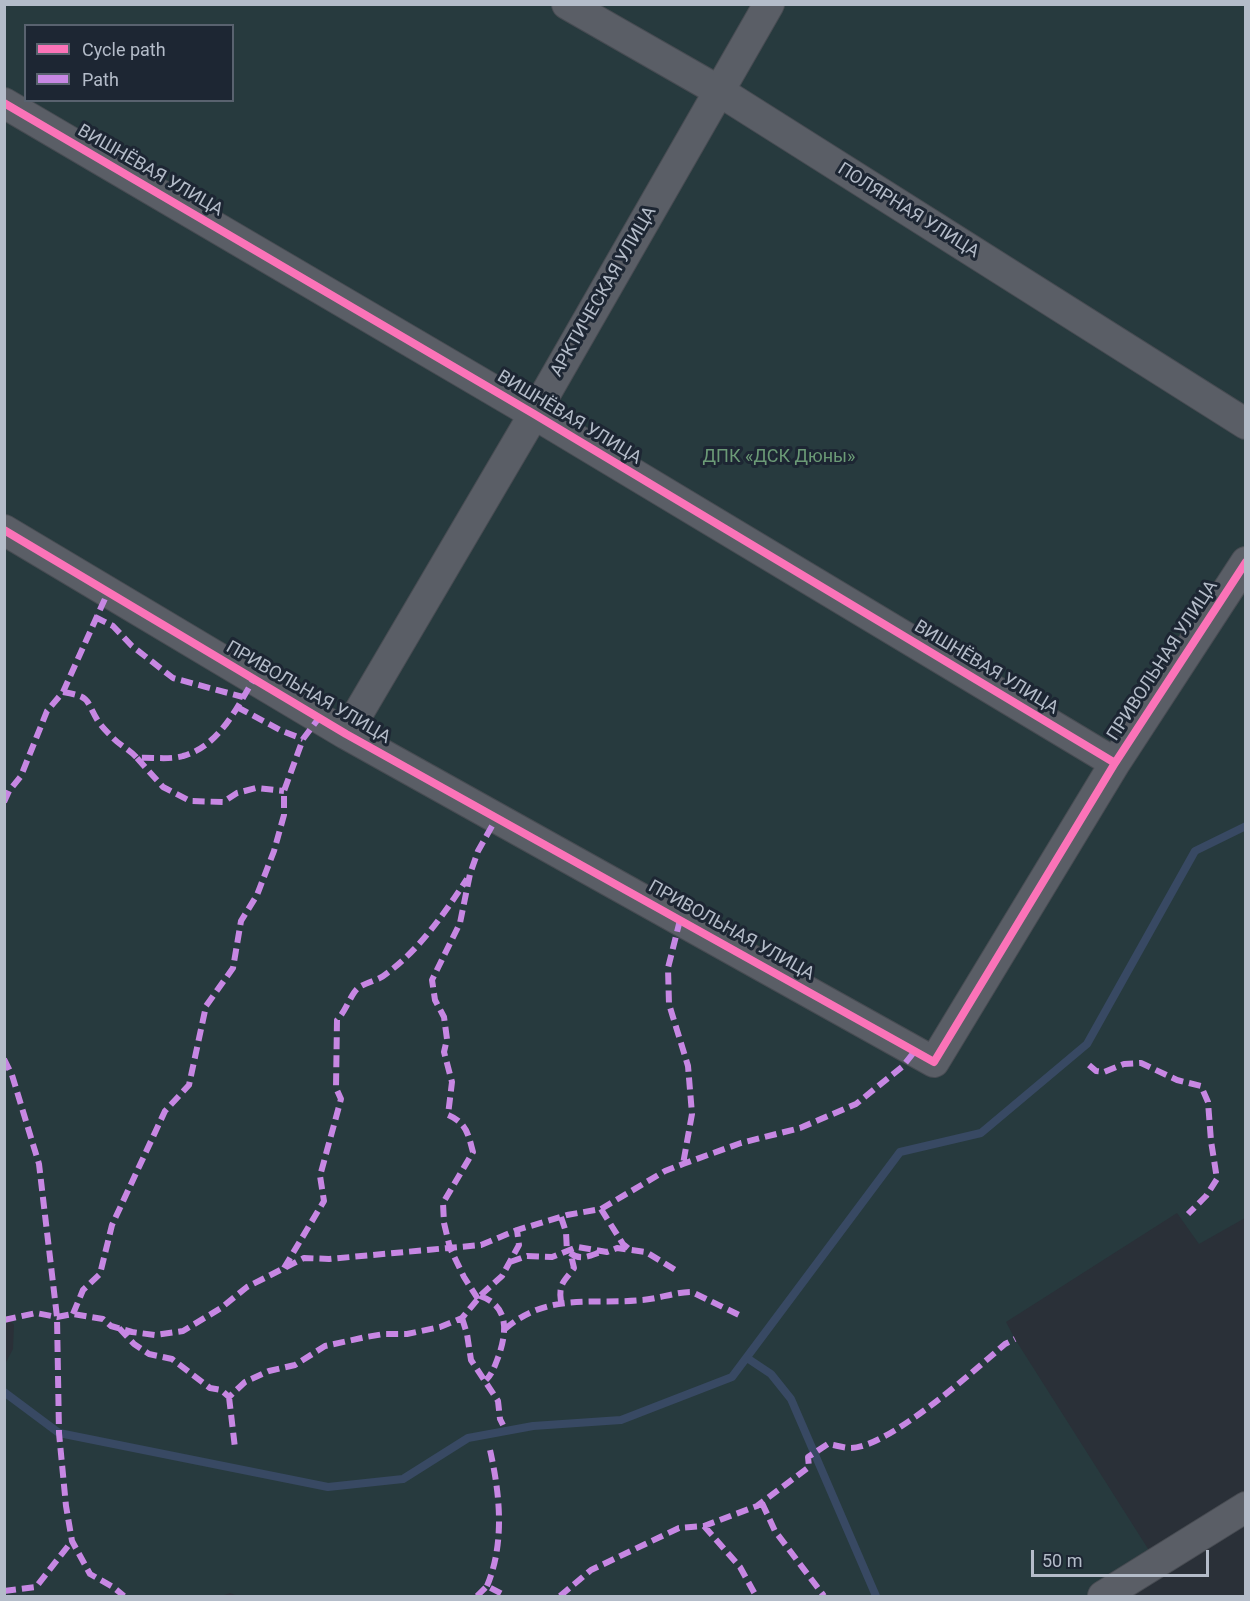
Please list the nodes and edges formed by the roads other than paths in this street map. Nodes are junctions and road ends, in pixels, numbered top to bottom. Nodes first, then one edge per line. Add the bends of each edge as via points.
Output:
1 (567, 4) edge
2 (769, 4) edge
3 (719, 92) junction
4 (4, 103) edge
5 (534, 414) junction
6 (1245, 424) edge
7 (4, 530) edge
8 (1245, 562) edge
9 (346, 734) junction
10 (1115, 763) junction
11 (1245, 1507) edge
12 (1103, 1596) edge

1 - 3 street, ПОЛЯРНАЯ УЛИЦА
2 - 3 street, АРКТИЧЕСКАЯ УЛИЦА
3 - 5 street, АРКТИЧЕСКАЯ УЛИЦА
3 - 6 street, ПОЛЯРНАЯ УЛИЦА
4 - 5 street, ВИШНЁВАЯ УЛИЦА
5 - 9 street, АРКТИЧЕСКАЯ УЛИЦА
5 - 10 street, ВИШНЁВАЯ УЛИЦА
7 - 9 street, ПРИВОЛЬНАЯ УЛИЦА
8 - 10 street, ПРИВОЛЬНАЯ УЛИЦА
9 - 10 street, ПРИВОЛЬНАЯ УЛИЦА via 934,1062
11 - 12 street

